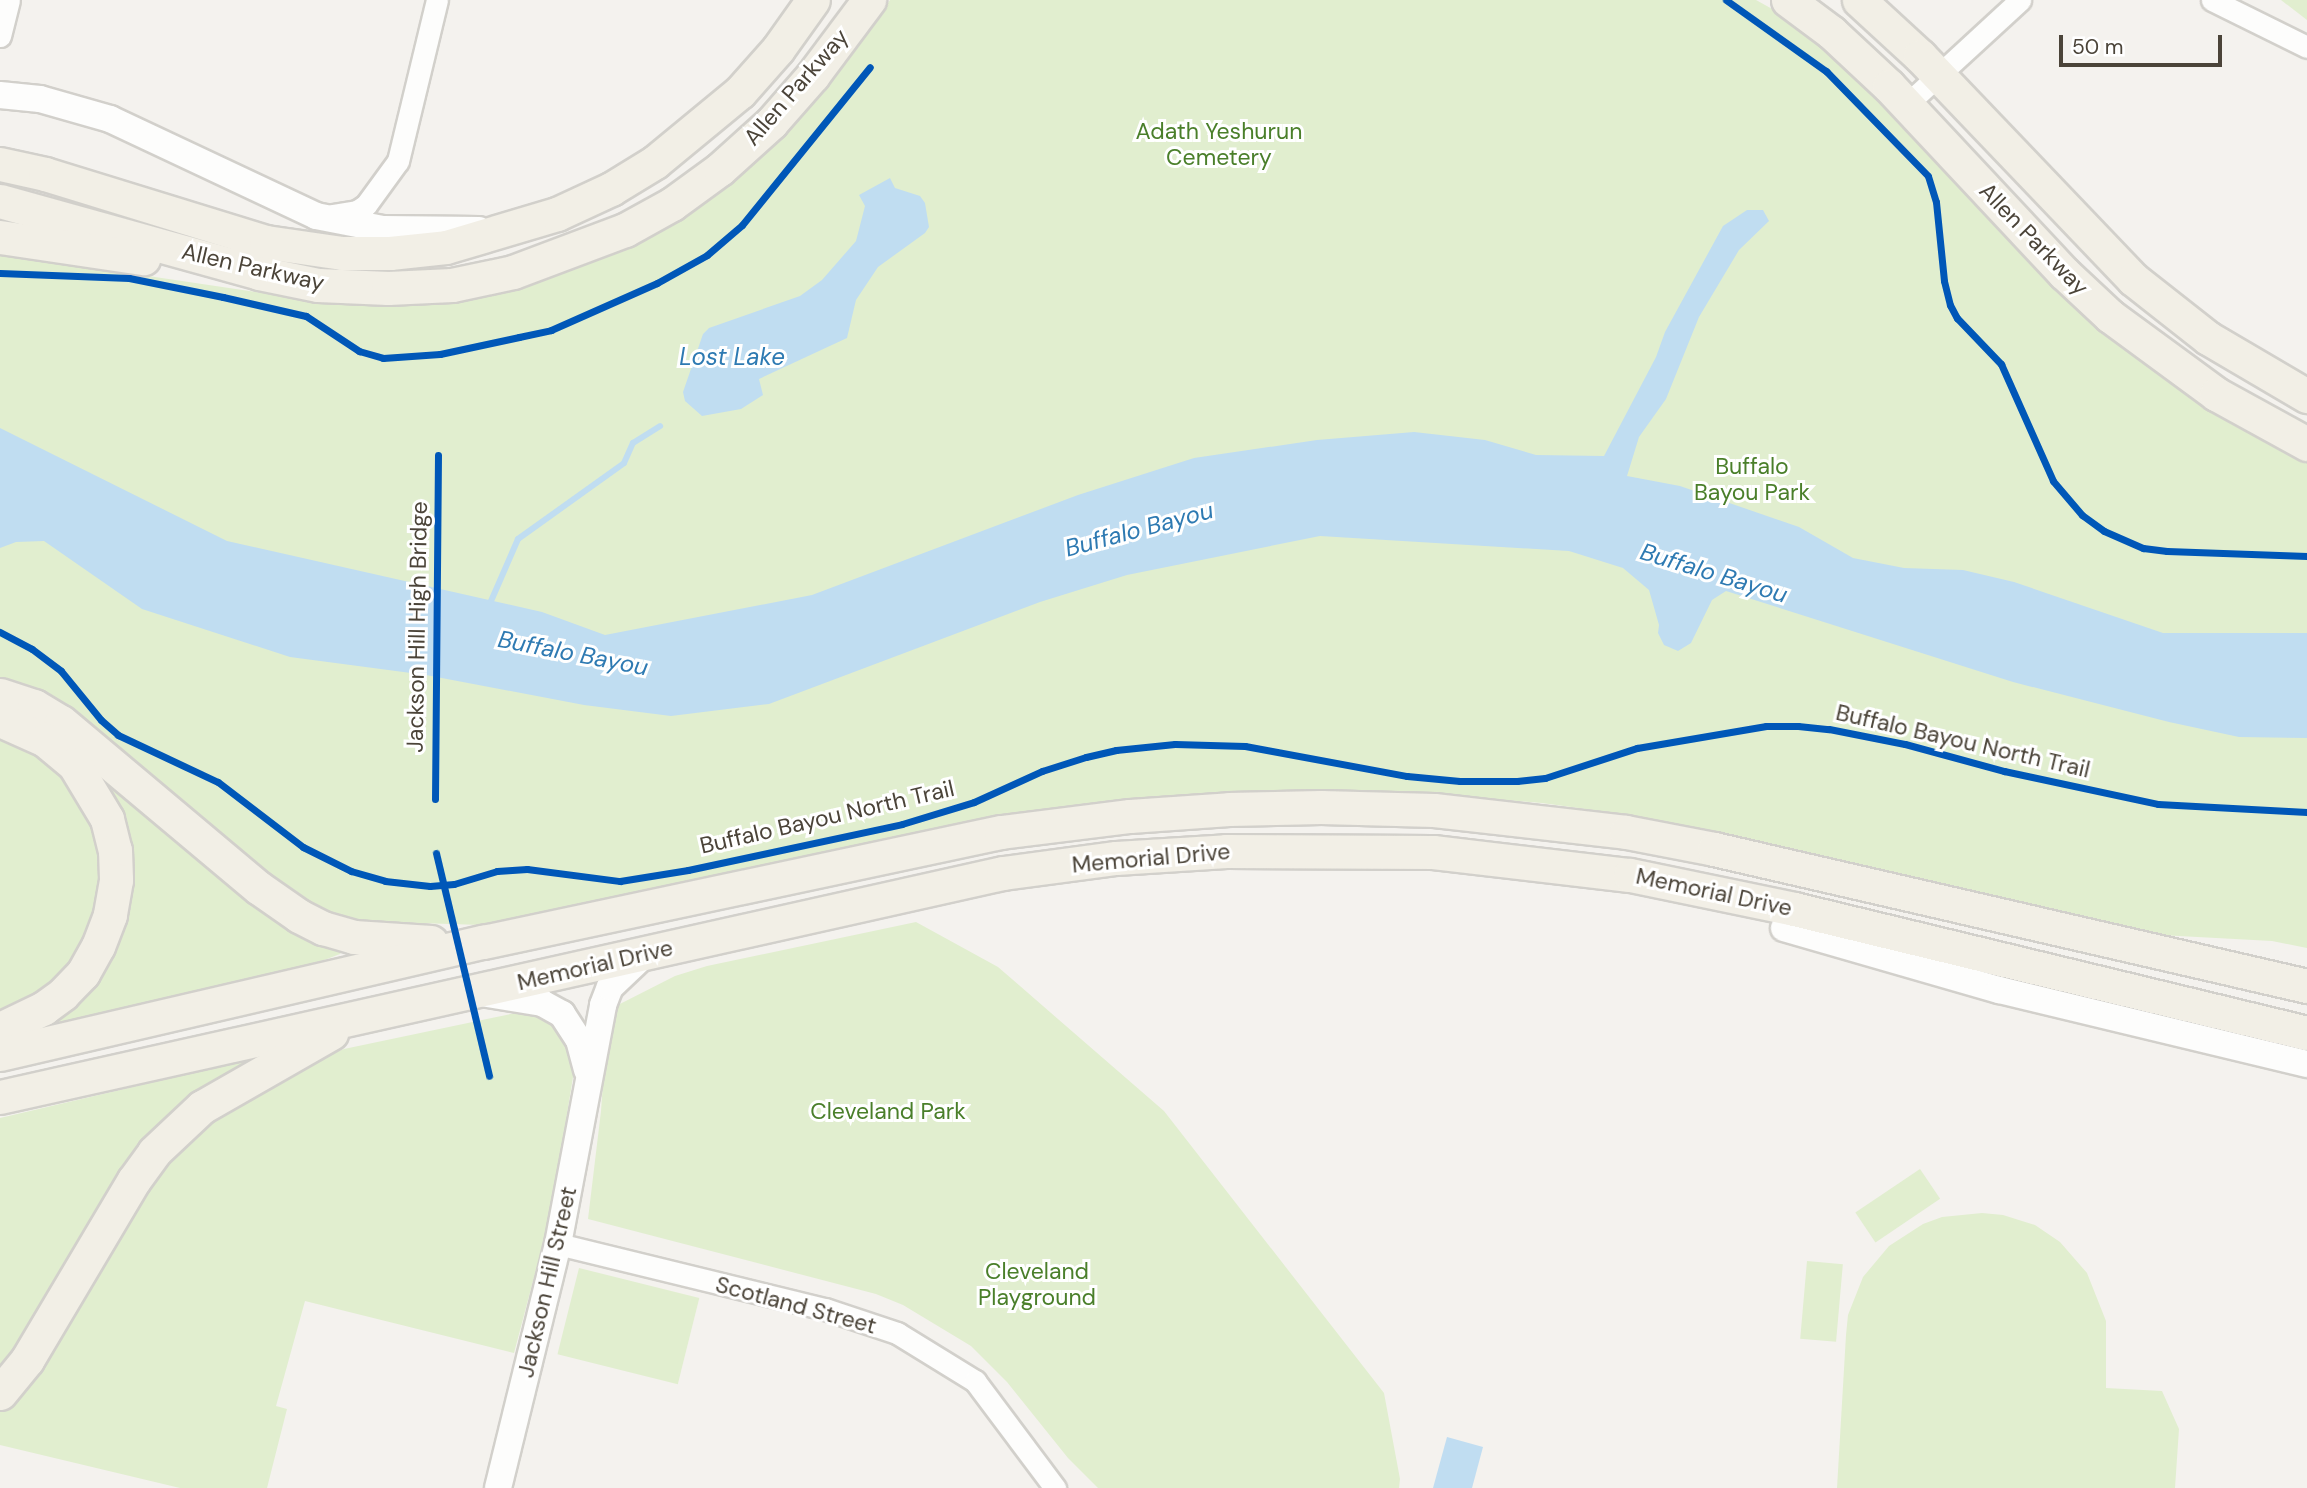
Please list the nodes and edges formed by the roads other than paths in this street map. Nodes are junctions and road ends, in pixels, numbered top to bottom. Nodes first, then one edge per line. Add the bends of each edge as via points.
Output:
1 (9, 0) edge
2 (437, 0) edge
3 (869, 0) edge
4 (1788, 0) edge
5 (1859, 0) edge
6 (2020, 0) edge
7 (2212, 0) edge
8 (812, 1) edge
9 (845, 32) junction
10 (0, 36) edge
11 (2307, 47) edge
12 (1938, 75) junction
13 (0, 95) edge
14 (1906, 105) junction
15 (0, 164) edge
16 (0, 201) edge
17 (316, 216) junction
18 (508, 230) junction
19 (0, 237) edge
20 (318, 285) junction
21 (2299, 388) edge
22 (2307, 444) edge
23 (0, 695) edge
24 (0, 720) edge
25 (1584, 868) junction
26 (1784, 928) joint
27 (483, 942) junction
28 (2160, 950) junction
29 (647, 952) junction
30 (2307, 965) edge
31 (2307, 986) edge
32 (480, 992) junction
33 (365, 1014) junction
34 (0, 1029) edge
35 (2307, 1033) edge
36 (0, 1055) edge
37 (2307, 1064) edge
38 (589, 1076) junction
39 (0, 1097) edge
40 (558, 1244) junction
41 (0, 1393) edge
42 (498, 1488) edge
43 (1055, 1488) edge

1 - 10 street
2 - 17 street via 398,161 375,196 358,211
3 - 9 main road, Allen Parkway
4 - 14 main road, Allen Parkway via 1831,32
5 - 12 main road, Allen Parkway
6 - 12 street
7 - 11 street
8 - 9 main road
8 - 18 main road, Allen Parkway via 740,92 655,162 600,194
9 - 20 main road, Allen Parkway via 771,123 720,169 672,204 625,230 513,272 452,285
12 - 14 street
12 - 21 main road, Allen Parkway via 2133,279 2179,318
13 - 17 street via 40,99 110,119
14 - 22 main road, Allen Parkway via 2110,316 2216,394
15 - 18 main road, Allen Parkway via 266,242 342,253 446,247
16 - 20 main road, Allen Parkway via 258,273
17 - 18 street via 383,229
19 - 20 main road
23 - 27 main road via 34,706 61,722 259,888 299,916 354,937
24 - 34 main road via 45,740 74,764 107,819 116,880 110,915 83,973 44,1007
25 - 26 main road
25 - 29 main road, Memorial Drive via 1392,851 1226,851 1116,858 1003,873
25 - 35 main road, Memorial Drive via 1794,909
26 - 37 street via 1999,990
27 - 28 main road, Memorial Drive via 1001,832 1130,816 1321,807 1447,811 1626,832
27 - 36 main road, Memorial Drive
28 - 30 main road via 2217,950
28 - 31 main road, Memorial Drive
29 - 32 main road, Memorial Drive
29 - 38 street, Jackson Hill Street via 610,987
32 - 33 main road, Memorial Drive
32 - 38 street, Jackson Hill Street via 542,1003 562,1014 579,1040
33 - 39 main road, Memorial Drive
33 - 41 main road via 232,1088 176,1129 134,1180 45,1332
38 - 40 street, Jackson Hill Street
40 - 42 street, Jackson Hill Street
40 - 43 street, Scotland Street via 825,1309 897,1333 975,1381

